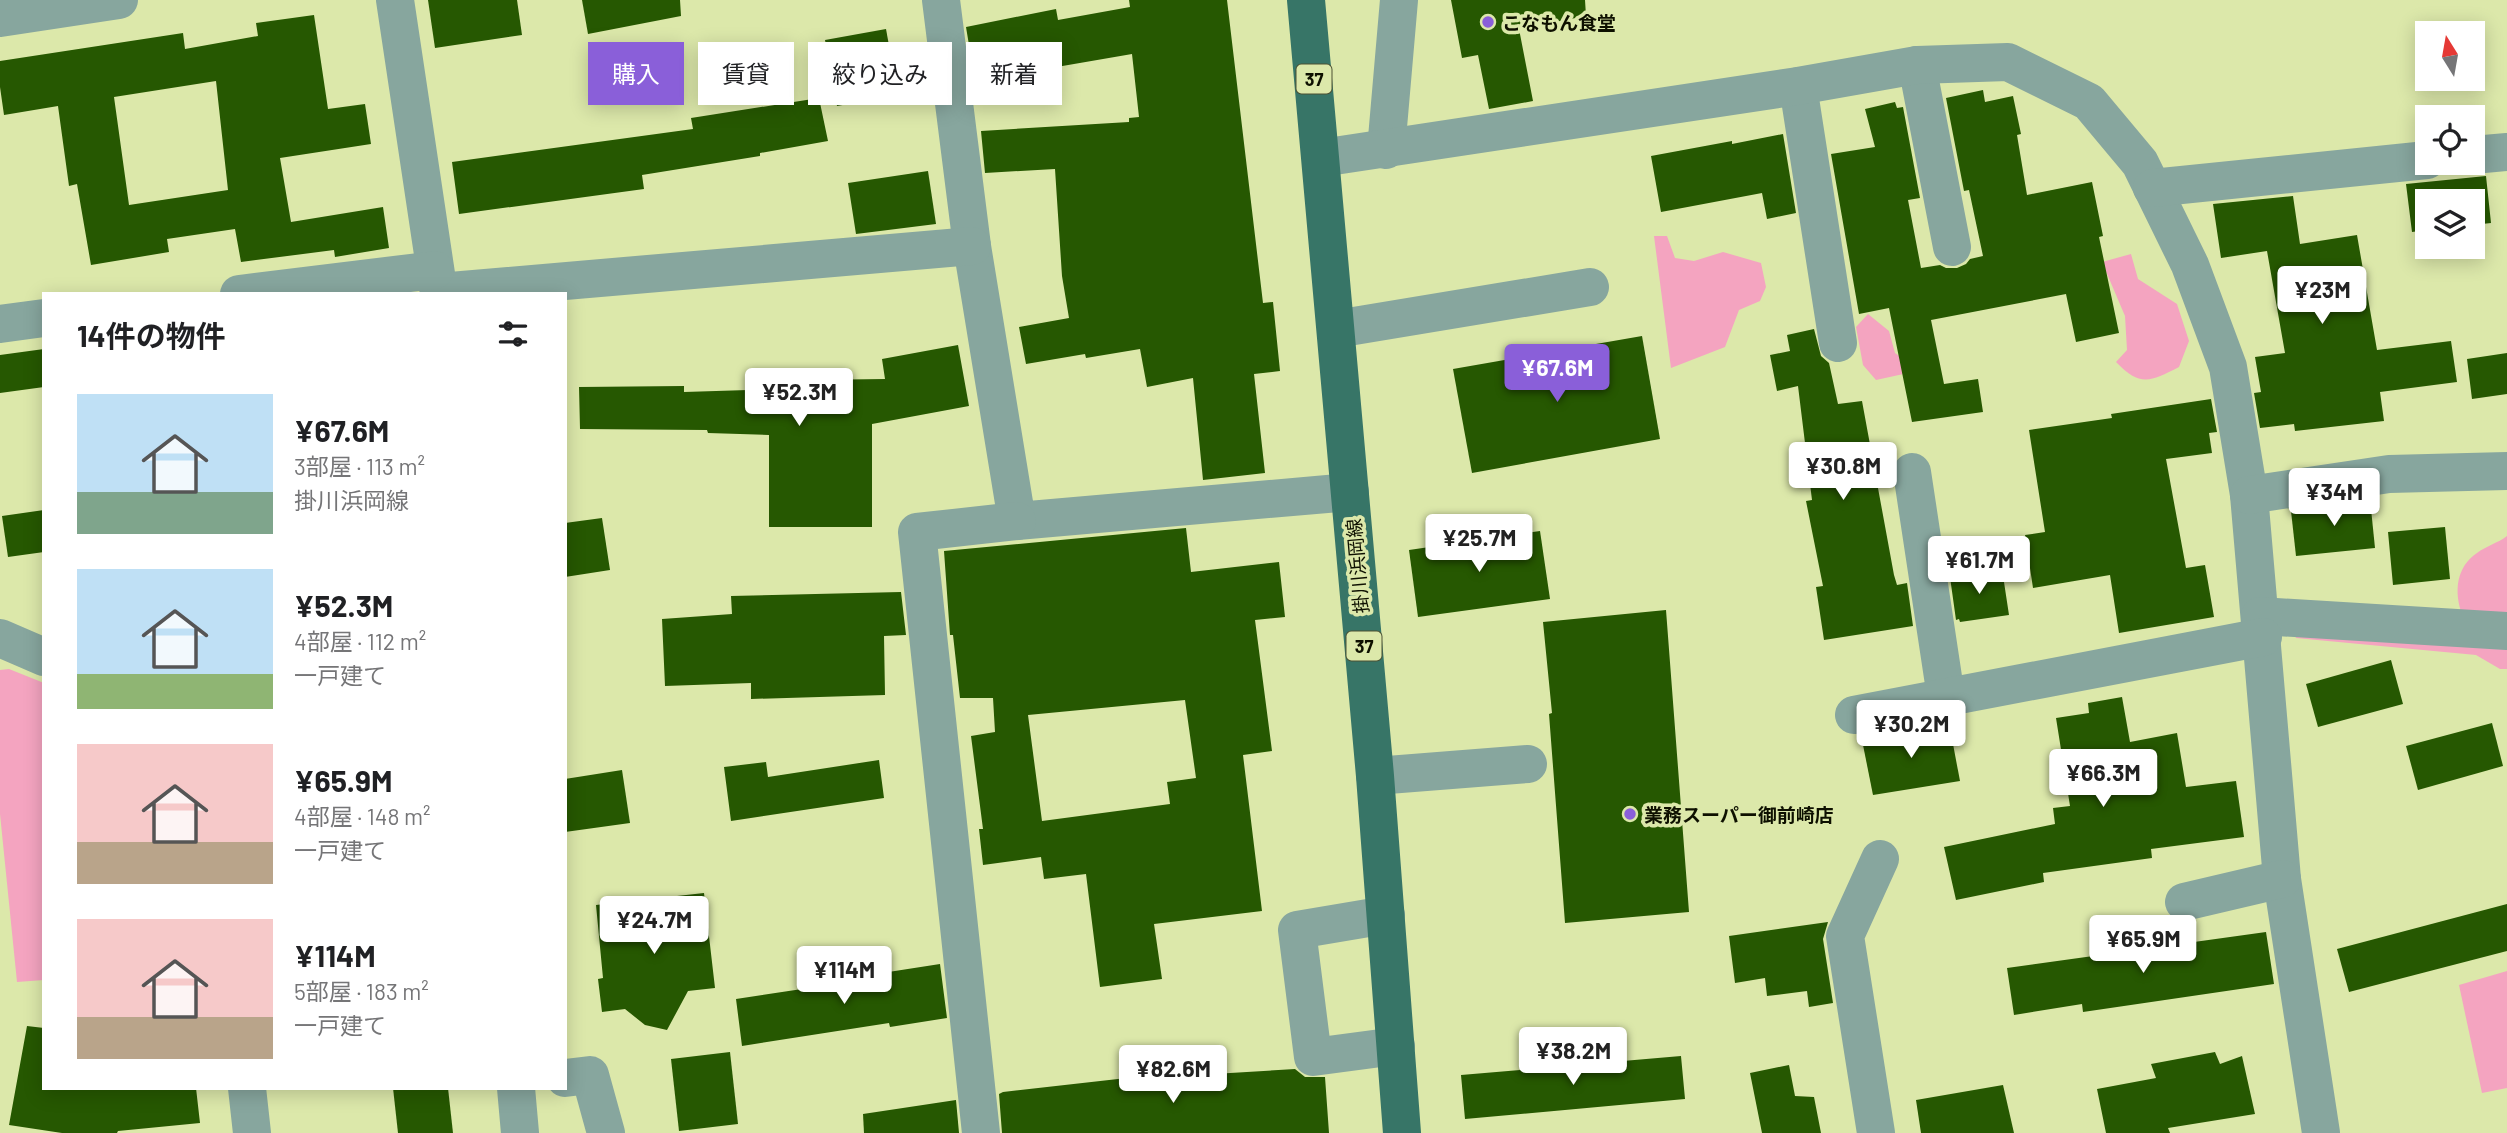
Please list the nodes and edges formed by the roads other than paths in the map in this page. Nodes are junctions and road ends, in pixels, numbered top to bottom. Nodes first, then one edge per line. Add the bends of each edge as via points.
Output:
1 (119, 0) edge
2 (395, 0) edge
3 (941, 0) edge
4 (1306, 0) edge
5 (1399, 0) edge
6 (0, 18) edge
7 (1917, 65) junction
8 (1798, 86) junction
9 (1386, 150) junction
10 (2507, 152) edge
11 (2485, 155) edge
12 (1321, 158) junction
13 (2415, 161) edge
14 (2152, 188) junction
15 (972, 246) junction
16 (1952, 247) dead end
17 (438, 285) edge
18 (1590, 287) dead end
19 (283, 292) edge
20 (42, 318) edge
21 (0, 324) edge
22 (1336, 329) junction
23 (1838, 343) dead end
24 (2507, 471) edge
25 (1912, 472) dead end
26 (1350, 492) junction
27 (2249, 495) junction
28 (1017, 521) junction
29 (2262, 627) junction
30 (2507, 631) edge
31 (0, 638) edge
32 (42, 656) edge
33 (1946, 697) junction
34 (1854, 715) dead end
35 (1528, 764) dead end
36 (1375, 776) junction
37 (1880, 859) dead end
38 (2282, 879) junction
39 (2184, 902) dead end
40 (1386, 915) junction
41 (1396, 1046) junction
42 (567, 1078) edge
43 (247, 1090) edge
44 (516, 1090) edge
45 (252, 1133) edge
46 (520, 1133) edge
47 (606, 1133) edge
48 (981, 1133) edge
49 (1402, 1133) edge
50 (1876, 1133) edge
51 (2321, 1133) edge

1 - 6 street
2 - 17 street
3 - 15 street
4 - 12 main road, 掛川浜岡線 / 37
5 - 9 street
7 - 8 street
7 - 14 street via 2008,62 2089,102 2140,163
7 - 16 street
8 - 9 street
8 - 23 street
9 - 12 street
10 - 11 street
12 - 22 main road, 掛川浜岡線 / 37
13 - 14 street
14 - 27 street via 2190,265 2228,367
15 - 17 street
15 - 28 street
17 - 19 street
18 - 22 street
20 - 21 street
22 - 26 main road, 掛川浜岡線 / 37
24 - 27 street via 2389,474
25 - 33 street
26 - 28 street
26 - 36 main road, 掛川浜岡線 / 37
27 - 29 street
28 - 48 street via 917,532
29 - 30 street
29 - 33 street
29 - 38 street
31 - 32 street
33 - 34 street
35 - 36 street
36 - 40 main road, 掛川浜岡線 / 37
37 - 50 street via 1845,936
38 - 39 street
38 - 51 street
40 - 41 main road, 掛川浜岡線 / 37
40 - 41 street via 1297,930 1313,1057
41 - 49 main road, 掛川浜岡線 / 37
42 - 47 street via 590,1075
43 - 45 street
44 - 46 street

